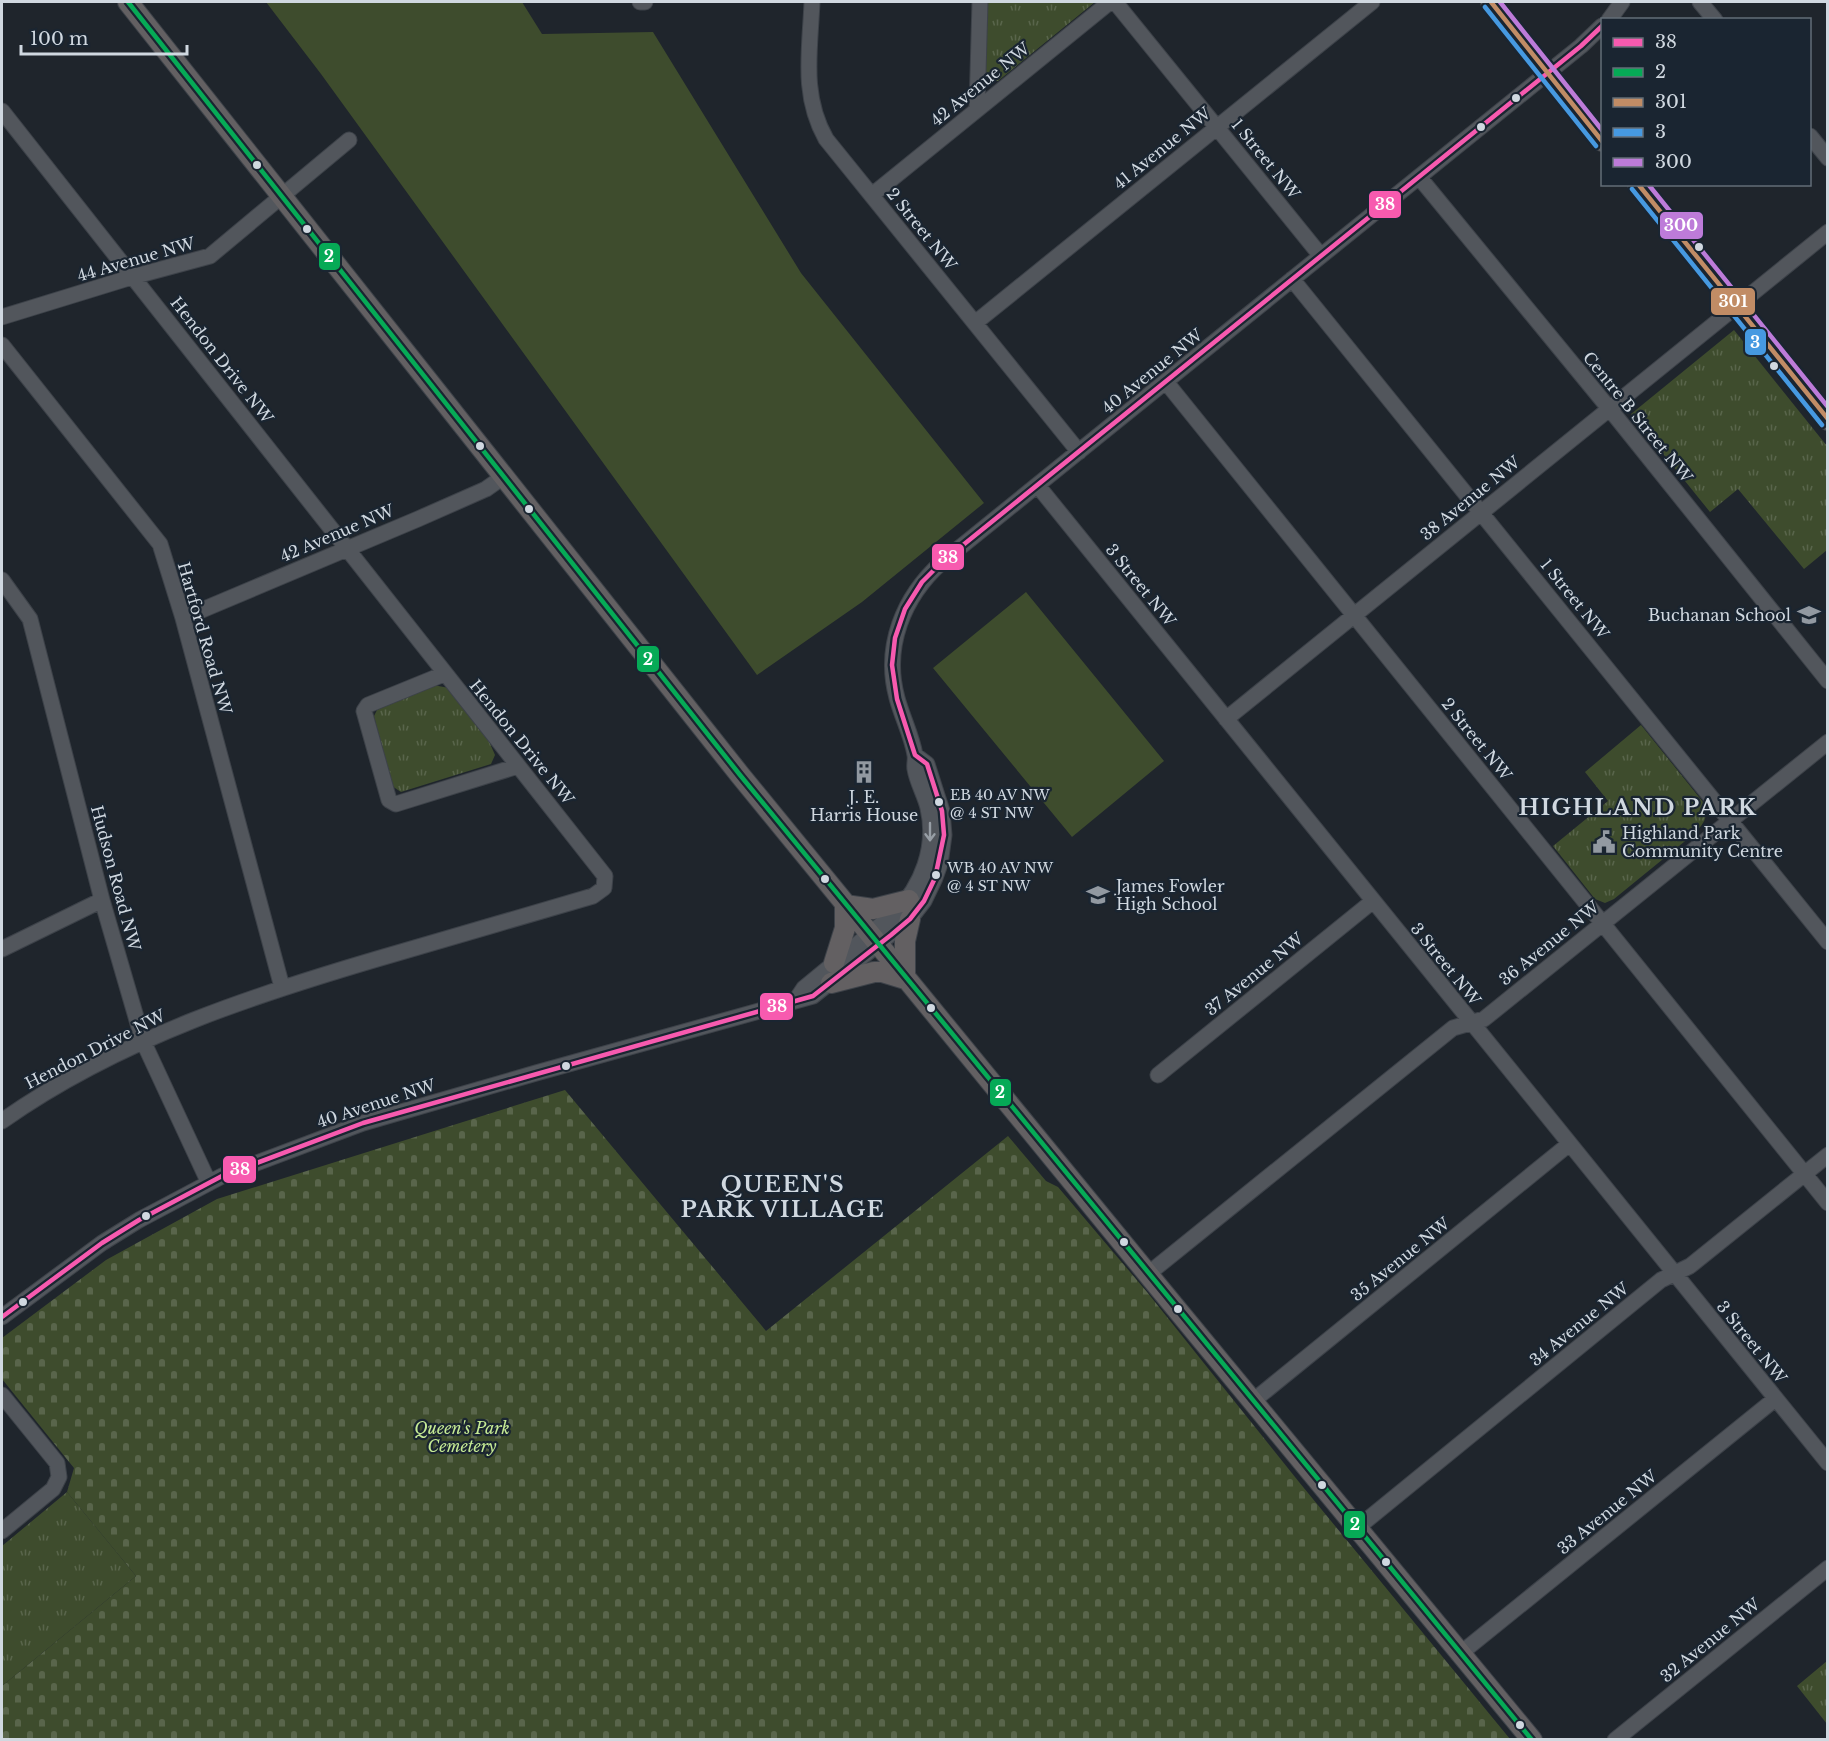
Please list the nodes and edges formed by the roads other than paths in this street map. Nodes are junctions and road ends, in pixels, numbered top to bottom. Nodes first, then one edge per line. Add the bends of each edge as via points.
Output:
1 (128, 2) edge
2 (812, 2) edge
3 (980, 2) edge
4 (1110, 2) edge
5 (1115, 2) edge
6 (1372, 2) edge
7 (1491, 2) edge
8 (1622, 2) edge
9 (1700, 2) edge
10 (1610, 18) edge
11 (1713, 18) edge
12 (1601, 27) edge
13 (1548, 73) junction
14 (977, 109) junction
15 (2, 111) edge
16 (1217, 127) junction
17 (1811, 138) edge
18 (349, 140) dead end
19 (1601, 140) edge
20 (1827, 158) edge
21 (1419, 177) junction
22 (1640, 186) edge
23 (872, 195) junction
24 (281, 196) junction
25 (1827, 232) edge
26 (1321, 256) junction
27 (132, 277) junction
28 (1292, 279) junction
29 (1736, 306) junction
30 (2, 317) edge
31 (975, 323) junction
32 (2, 345) edge
33 (1166, 382) junction
34 (1610, 409) junction
35 (1827, 420) edge
36 (1079, 452) junction
37 (503, 477) junction
38 (1038, 486) junction
39 (1482, 512) junction
40 (348, 548) junction
41 (2, 580) edge
42 (1355, 615) junction
43 (183, 618) junction
44 (444, 674) junction
45 (1827, 681) edge
46 (1226, 718) junction
47 (1827, 742) edge
48 (518, 766) junction
49 (1729, 821) junction
50 (102, 900) junction
51 (1373, 901) junction
52 (845, 905) junction
53 (909, 909) junction
54 (1602, 923) junction
55 (874, 940) junction
56 (1827, 942) edge
57 (2, 949) edge
58 (834, 963) junction
59 (905, 979) junction
60 (831, 983) junction
61 (282, 987) junction
62 (796, 1000) junction
63 (1470, 1023) junction
64 (143, 1041) junction
65 (1158, 1076) dead end
66 (2, 1121) edge
67 (1568, 1145) junction
68 (1827, 1155) edge
69 (1804, 1174) junction
70 (209, 1183) junction
71 (1827, 1203) edge
72 (1148, 1274) junction
73 (1674, 1274) junction
74 (2, 1317) edge
75 (2, 1395) edge
76 (1775, 1399) junction
77 (1253, 1401) junction
78 (1827, 1463) edge
79 (1357, 1528) junction
80 (2, 1531) edge
81 (1827, 1568) edge
82 (1461, 1653) junction
83 (1532, 1740) edge
84 (1615, 1740) edge

1 - 24 main road
2 - 23 street, 2 Street NW via 808,86 816,121
3 - 14 street
4 - 14 street, 42 Avenue NW
5 - 16 street, 1 Street NW
6 - 16 street, 41 Avenue NW
7 - 13 main road
8 - 10 street
9 - 11 street
12 - 13 street, 40 Avenue NW
13 - 19 main road
13 - 21 street, 40 Avenue NW
14 - 23 street, 42 Avenue NW
15 - 27 street, Hendon Drive NW
16 - 26 street, 1 Street NW
16 - 31 street, 41 Avenue NW
17 - 20 street
18 - 24 street, 44 Avenue NW
21 - 26 street, 40 Avenue NW
21 - 34 street, Centre B Street NW
22 - 29 main road
23 - 31 street, 2 Street NW
24 - 27 street, 44 Avenue NW via 210,256
24 - 37 main road
25 - 29 street, 38 Avenue NW
26 - 28 street, 40 Avenue NW
27 - 30 street, 44 Avenue NW
27 - 40 street, Hendon Drive NW
28 - 33 street, 40 Avenue NW
28 - 39 street, 1 Street NW
29 - 34 street, 38 Avenue NW
29 - 35 main road
31 - 36 street, 2 Street NW
32 - 43 street, Hartford Road NW via 160,544
33 - 36 street, 40 Avenue NW
33 - 42 street, 2 Street NW
34 - 39 street, 38 Avenue NW
34 - 45 street, Centre B Street NW
36 - 38 street, 40 Avenue NW
37 - 40 street, 42 Avenue NW via 486,489
37 - 52 main road
38 - 46 street, 3 Street NW
38 - 53 street, 40 Avenue NW via 931,572 905,609 895,638 893,677 897,699 915,755 931,834 926,864
39 - 42 street, 38 Avenue NW
39 - 49 street, 1 Street NW
40 - 43 street, 42 Avenue NW
40 - 44 street, Hendon Drive NW
41 - 50 street, Hudson Road NW via 30,619
42 - 46 street, 38 Avenue NW
42 - 54 street, 2 Street NW
43 - 61 street, Hartford Road NW
44 - 48 street, Hendon Drive NW
44 - 48 street via 368,705 364,711 389,800 396,804
46 - 51 street, 3 Street NW
47 - 49 street, 36 Avenue NW
48 - 61 street, Hendon Drive NW via 605,876 604,888 593,896
49 - 54 street, 36 Avenue NW
49 - 56 street, 1 Street NW
50 - 57 street
50 - 64 street, Hudson Road NW
51 - 63 street, 3 Street NW
51 - 65 street, 37 Avenue NW
52 - 53 main road
52 - 55 main road
52 - 58 main road via 845,928
53 - 55 street, 40 Avenue NW via 895,914
53 - 59 main road
54 - 63 street, 36 Avenue NW via 1484,1019
54 - 69 street, 2 Street NW
55 - 58 street, 40 Avenue NW
55 - 59 main road
55 - 60 street, 40 Avenue NW
58 - 62 street, 40 Avenue NW via 804,988
59 - 60 main road via 874,972
59 - 72 main road
60 - 62 street, 40 Avenue NW via 813,996
61 - 64 street, Hendon Drive NW
62 - 70 street, 40 Avenue NW via 363,1123
63 - 67 street, 3 Street NW
63 - 72 street, 36 Avenue NW via 1453,1028
64 - 66 street, Hendon Drive NW via 56,1086
64 - 70 street, Hudson Road NW
67 - 73 street, 3 Street NW
67 - 77 street, 35 Avenue NW
68 - 69 street, 34 Avenue NW
69 - 71 street, 2 Street NW
69 - 73 street, 34 Avenue NW via 1690,1266
70 - 74 street, 40 Avenue NW via 139,1220
72 - 77 main road
73 - 76 street, 3 Street NW
73 - 79 street, 34 Avenue NW via 1661,1280
75 - 80 street via 57,1463 59,1477 53,1489
76 - 78 street, 3 Street NW
76 - 82 street, 33 Avenue NW
77 - 79 main road
79 - 82 main road
81 - 84 street, 32 Avenue NW
82 - 83 main road

